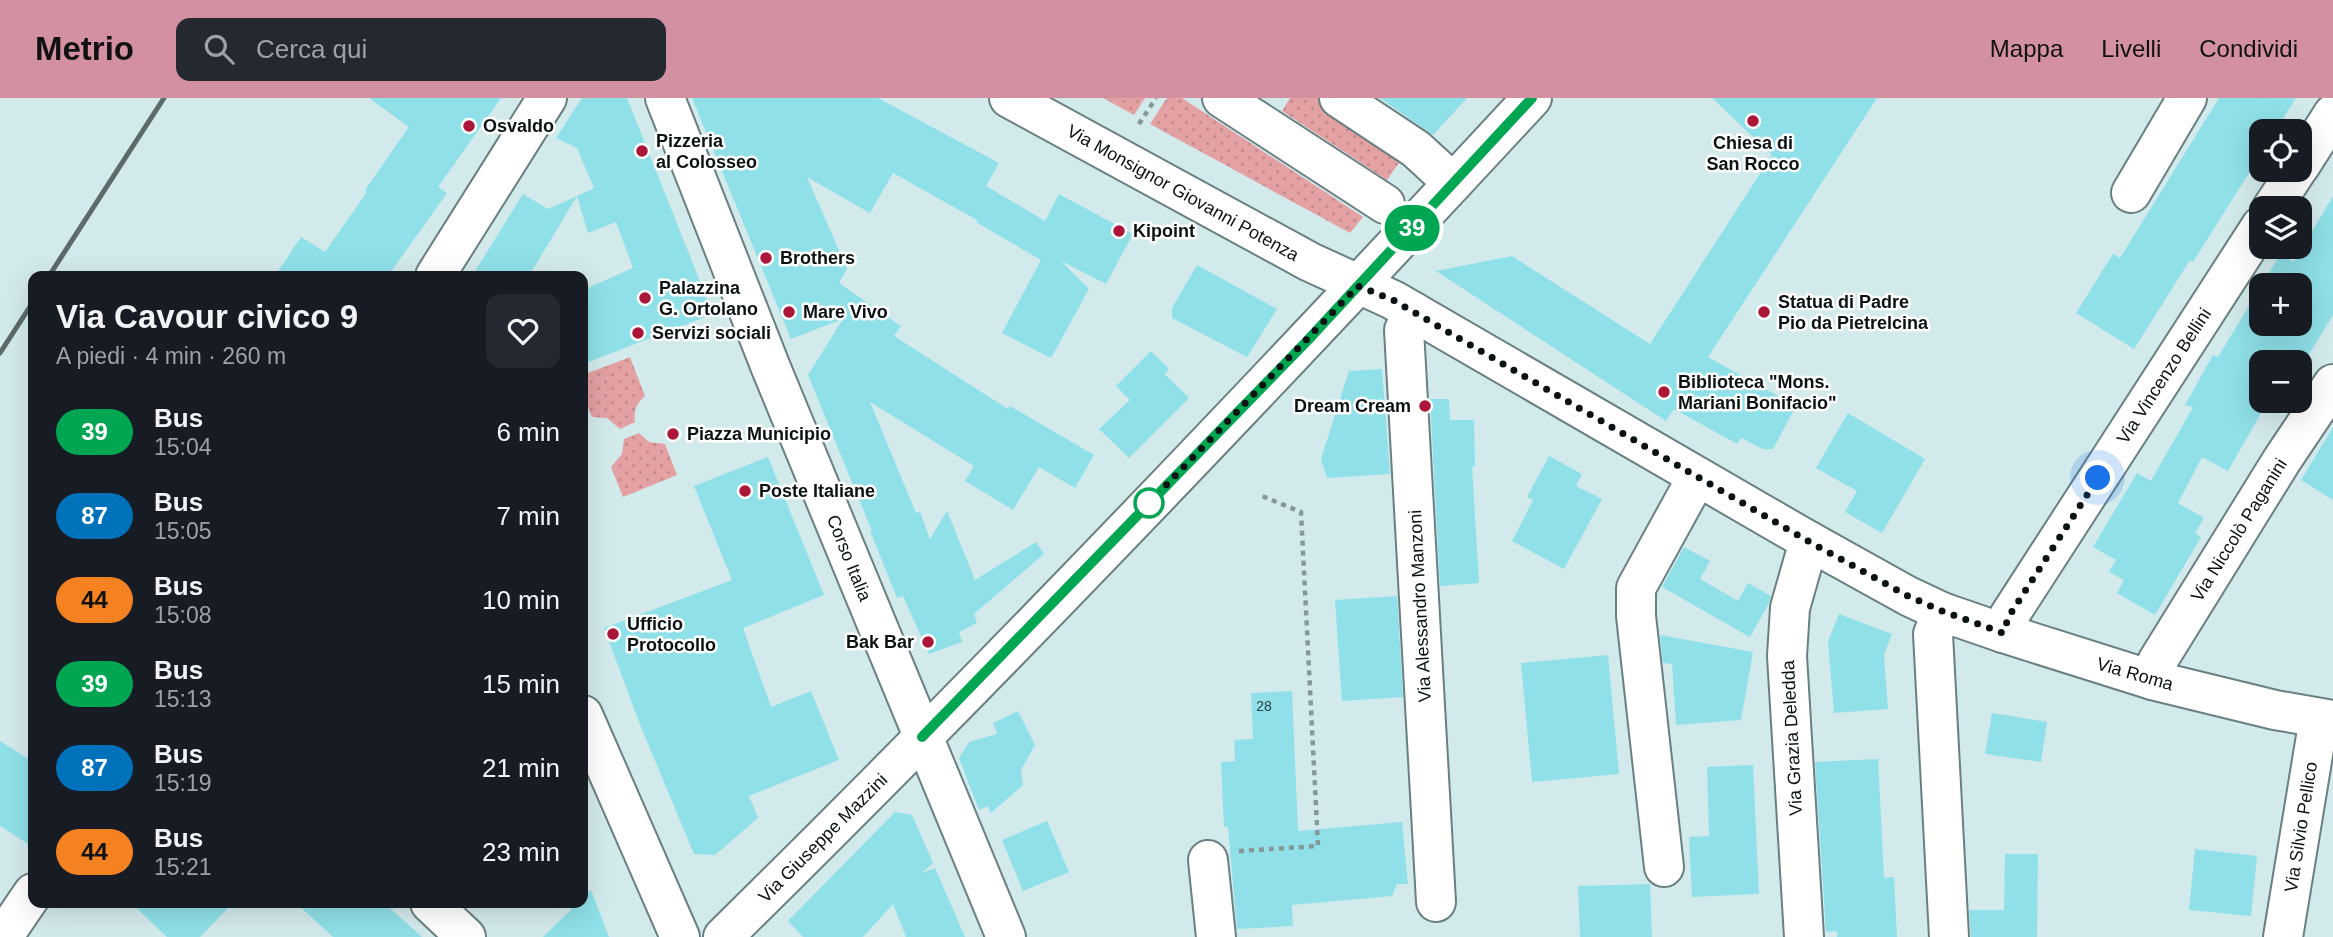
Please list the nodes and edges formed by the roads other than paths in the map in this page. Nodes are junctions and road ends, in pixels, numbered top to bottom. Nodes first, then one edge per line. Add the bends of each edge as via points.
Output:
1 (547, 98) edge
2 (665, 98) edge
3 (1009, 98) edge
4 (1222, 98) edge
5 (1339, 98) edge
6 (1532, 98) edge
7 (2187, 98) edge
8 (2333, 114) edge
9 (2312, 146) edge
10 (1453, 183) junction
11 (2131, 193) dead end
12 (1385, 204) dead end
13 (2249, 245) edge
14 (438, 271) edge
15 (1358, 286) junction
16 (1414, 312) junction
17 (2333, 384) edge
18 (1697, 477) junction
19 (1808, 541) junction
20 (1942, 611) junction
21 (2003, 633) junction
22 (2151, 680) junction
23 (2326, 719) edge
24 (588, 726) edge
25 (922, 737) junction
26 (1208, 860) road end
27 (1664, 867) dead end
28 (28, 900) edge
29 (1436, 902) dead end
30 (434, 908) edge
31 (3, 937) edge
32 (466, 937) edge
33 (680, 937) edge
34 (723, 937) edge
35 (1006, 937) edge
36 (1216, 937) edge
37 (1804, 937) edge
38 (1949, 937) edge
39 (2283, 937) edge

1 - 14 street
2 - 25 street, Corso Italia
3 - 15 street, Via Monsignor Giovanni Potenza
4 - 12 street
5 - 10 street via 1416,149
6 - 10 street, Via Giuseppe Mazzini
7 - 11 street
8 - 9 street
10 - 15 street, Via Giuseppe Mazzini
13 - 21 street, Via Vincenzo Bellini via 2009,616
15 - 16 street, Via Roma
15 - 25 street, Via Giuseppe Mazzini
16 - 18 street, Via Roma
16 - 29 street, Via Alessandro Manzoni via 1404,330
17 - 22 street, Via Niccolò Paganini via 2157,662
18 - 19 street, Via Roma
18 - 27 street via 1636,588
19 - 20 street, Via Roma
19 - 37 street, Via Grazia Deledda via 1790,608 1787,656
20 - 21 street, Via Roma
20 - 38 street via 1933,634
21 - 22 street, Via Roma
22 - 23 street, Via Roma
23 - 39 street, Via Silvio Pellico
24 - 33 street
25 - 34 street, Via Giuseppe Mazzini
25 - 35 street, Corso Italia
26 - 36 street
28 - 31 street
30 - 32 street

